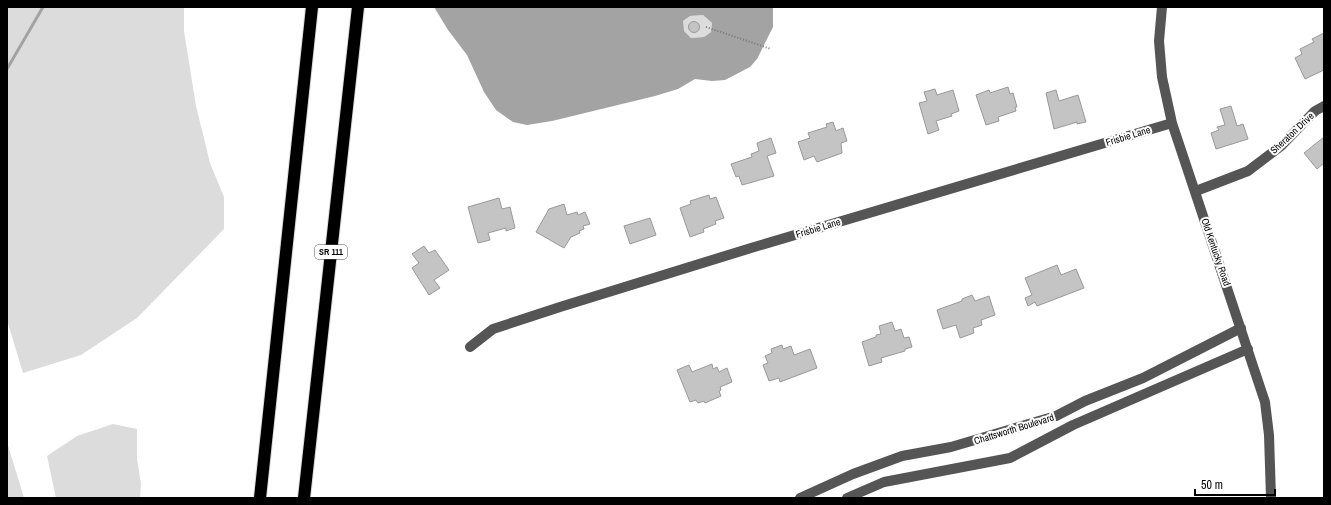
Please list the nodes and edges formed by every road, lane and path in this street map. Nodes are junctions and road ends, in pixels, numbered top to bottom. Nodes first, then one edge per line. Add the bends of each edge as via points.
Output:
1 (312, 7) edge
2 (358, 7) edge
3 (1162, 7) edge
4 (706, 27) dead end
5 (771, 49) dead end
6 (1324, 106) edge
7 (1172, 123) junction
8 (1196, 191) junction
9 (1241, 328) junction
10 (470, 347) dead end
11 (1248, 349) junction
12 (260, 498) edge
13 (304, 498) edge
14 (800, 498) edge
15 (847, 498) edge
16 (1270, 498) edge

1 - 12 highway
2 - 13 highway, SR 111
3 - 7 street, Old Kentucky Road via 1159,41 1162,77
4 - 5 path
6 - 8 street, Sheraton Drive via 1281,146 1248,171
7 - 8 street, Old Kentucky Road
7 - 10 street, Frisbie Lane via 560,307 493,329
8 - 9 street, Old Kentucky Road
9 - 11 street, Old Kentucky Road
9 - 14 street, Chattsworth Boulevard via 1143,378 1085,401 1056,416 951,448 902,456 853,474
11 - 15 street, Chattsworth Boulevard via 1073,425 1010,458 884,482
11 - 16 street, Old Kentucky Road via 1265,402 1269,435

